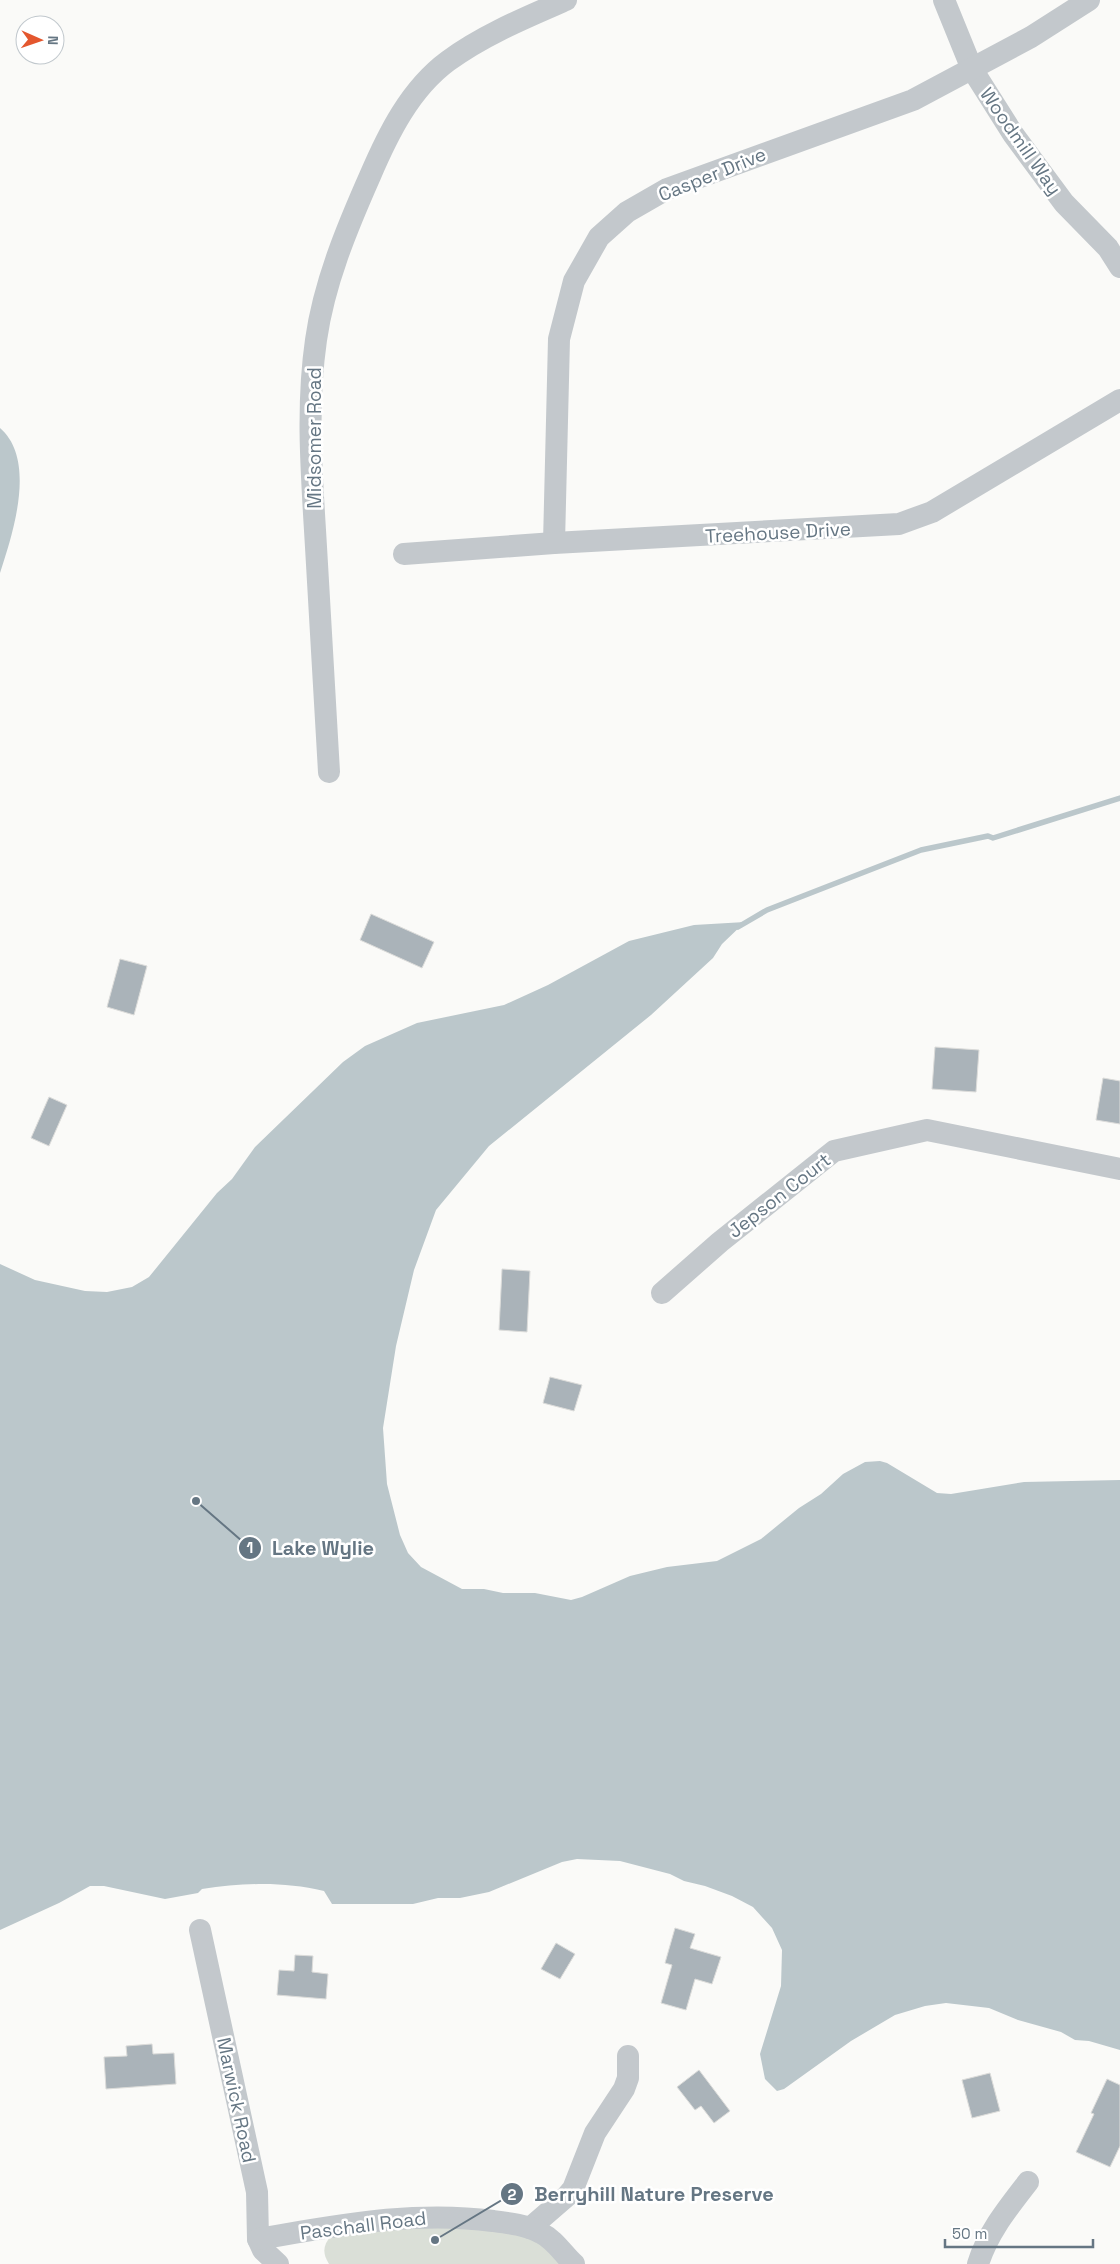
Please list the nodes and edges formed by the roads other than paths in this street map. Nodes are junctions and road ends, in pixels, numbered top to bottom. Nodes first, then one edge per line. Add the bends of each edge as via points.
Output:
1 (566, 0) edge
2 (944, 0) edge
3 (1089, 0) edge
4 (972, 69) junction
5 (1120, 267) edge
6 (1120, 400) edge
7 (554, 543) junction
8 (404, 554) dead end
9 (329, 772) dead end
10 (1120, 1169) edge
11 (662, 1293) dead end
12 (200, 1930) dead end
13 (628, 2056) dead end
14 (1028, 2182) dead end
15 (530, 2228) junction
16 (258, 2239) junction
17 (278, 2264) edge
18 (574, 2264) edge
19 (978, 2264) edge

1 - 9 street, Midsomer Road via 478,42 448,61 421,87 385,141 335,262 316,337 310,408
2 - 4 street, Woodmill Way
3 - 4 street, Casper Drive
4 - 5 street, Woodmill Way via 1012,134 1064,203 1108,248
4 - 7 street, Casper Drive via 913,100 667,189 627,212 599,237 574,281 559,339
6 - 7 street, Treehouse Drive via 932,512 899,524
7 - 8 street, Treehouse Drive
10 - 11 street, Jepson Court via 926,1130 834,1151
12 - 16 street, Marwick Road via 257,2192
13 - 15 street via 628,2078 624,2089 595,2133 573,2188
14 - 19 street via 984,2246
15 - 16 street, Paschall Road via 478,2219 418,2216
15 - 18 street, Paschall Road via 550,2239
16 - 17 street via 263,2250

